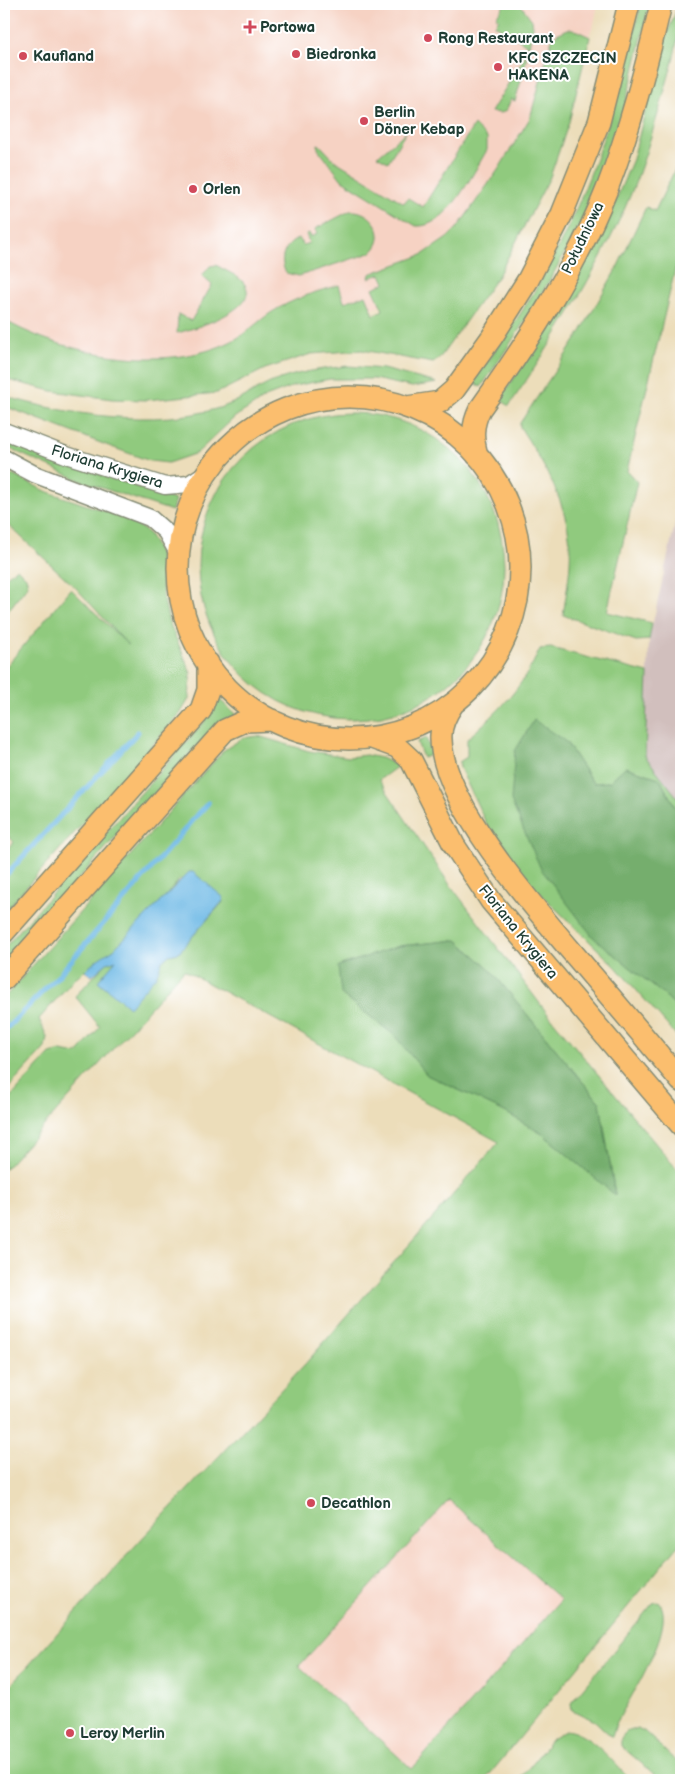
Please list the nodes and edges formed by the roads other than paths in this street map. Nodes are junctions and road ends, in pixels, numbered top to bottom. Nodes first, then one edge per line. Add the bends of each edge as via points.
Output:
1 (629, 4) edge
2 (661, 4) edge
3 (407, 407) junction
4 (4, 431) edge
5 (477, 455) junction
6 (4, 458) edge
7 (208, 471) junction
8 (179, 555) junction
9 (208, 663) junction
10 (454, 702) junction
11 (272, 720) junction
12 (369, 737) junction
13 (4, 932) edge
14 (4, 979) edge
15 (681, 1080) edge
16 (681, 1125) edge

1 - 3 main road, Południowa via 599,122 546,248 506,316 454,390 440,402
2 - 5 main road, Południowa via 638,96 606,191 550,302 477,414 473,433
3 - 5 main road via 445,427
3 - 7 main road via 351,397 322,399 294,406 244,433
4 - 7 street, Floriana Krygiera via 66,455 165,486 189,484
5 - 10 main road via 501,490 512,517 519,552 519,588 513,615 496,654 480,678
6 - 8 street, Floriana Krygiera via 34,474 150,518 166,532
7 - 8 main road via 187,513
8 - 9 main road via 179,584 184,612
9 - 11 main road via 236,696
9 - 13 main road via 208,690 201,710
10 - 12 main road via 424,722 397,732
10 - 15 main road, Floriana Krygiera via 444,719 441,738 445,761 465,806 495,855 534,907
11 - 12 main road via 312,734 340,738
11 - 14 main road via 245,722 225,730
12 - 16 main road, Floriana Krygiera via 397,747 412,760 464,862 491,901

